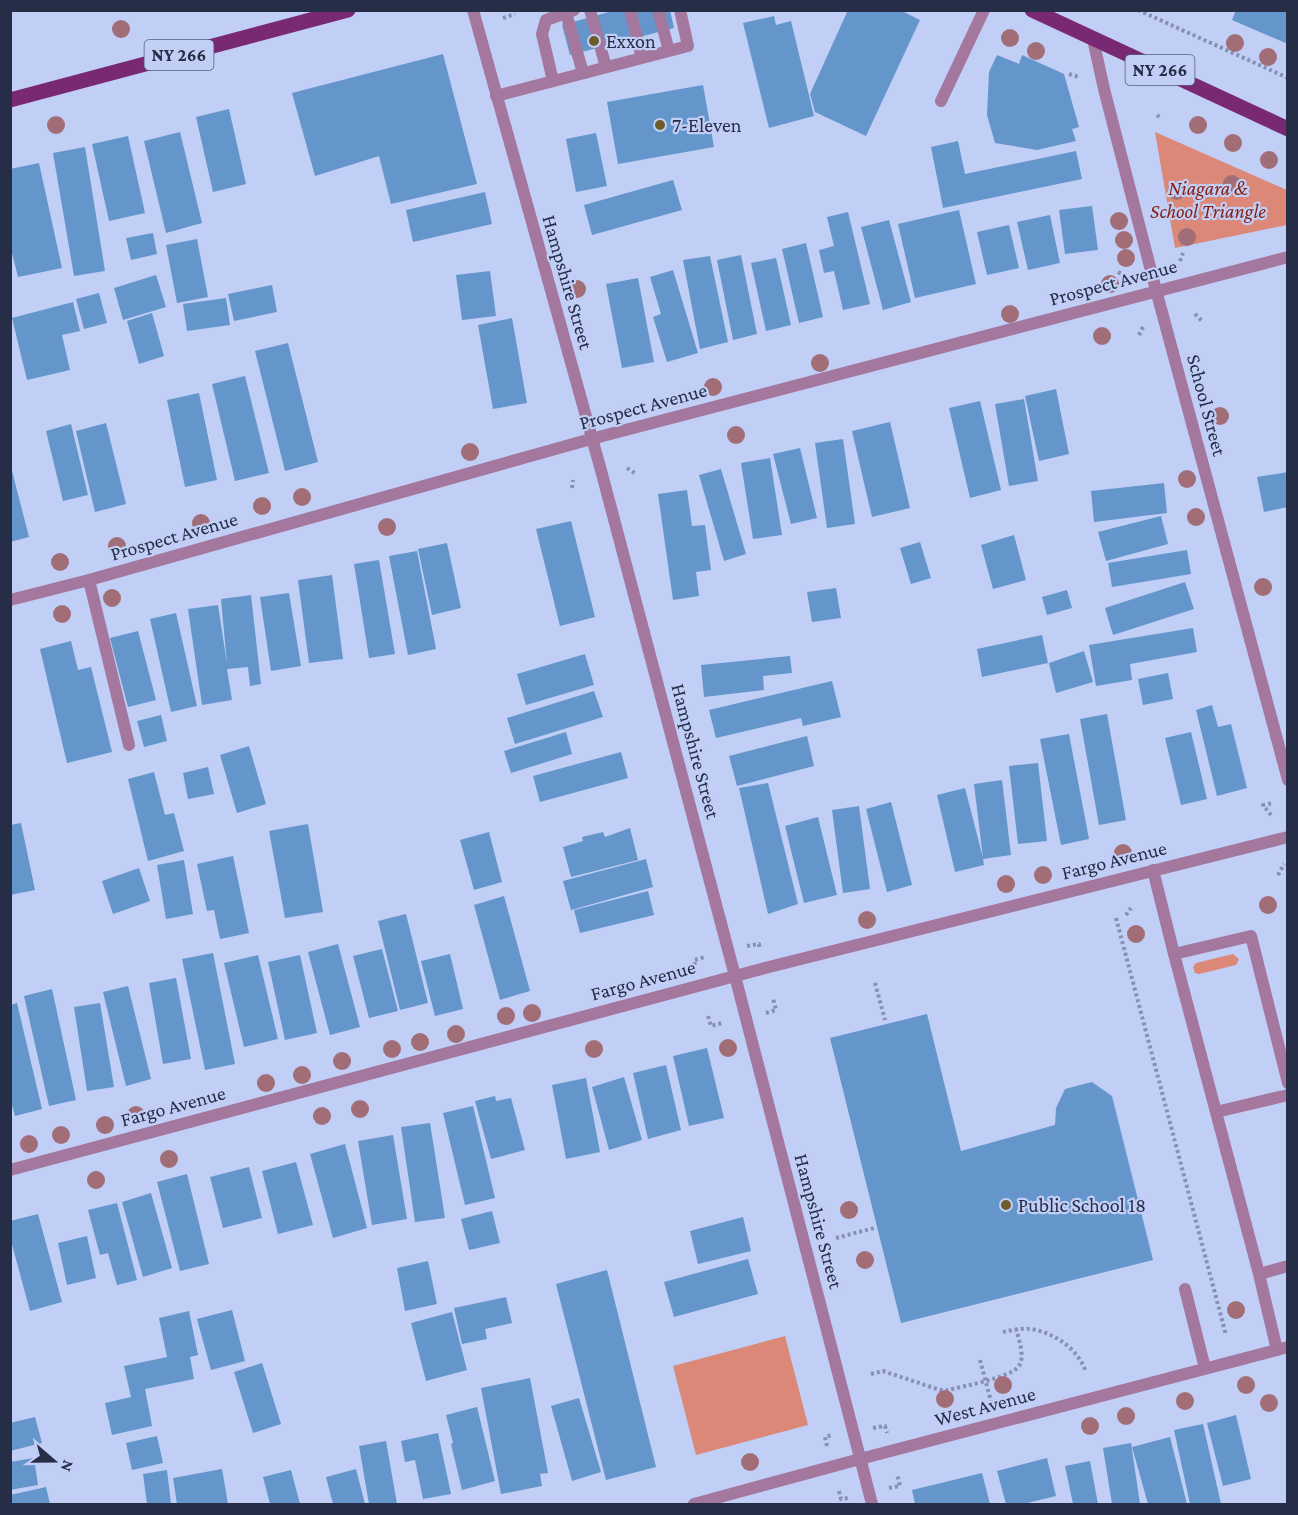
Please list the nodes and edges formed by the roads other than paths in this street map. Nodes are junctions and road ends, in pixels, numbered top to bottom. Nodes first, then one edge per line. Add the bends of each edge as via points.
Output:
1 (348, 10) edge
2 (473, 10) edge
3 (590, 10) edge
4 (630, 10) edge
5 (658, 10) edge
6 (680, 10) edge
7 (984, 10) edge
8 (1032, 10) edge
9 (570, 12) edge
10 (1094, 39) junction
11 (669, 51) junction
12 (642, 58) junction
13 (606, 67) junction
14 (583, 73) junction
15 (553, 81) junction
16 (496, 96) junction
17 (10, 100) edge
18 (941, 101) dead end
19 (1287, 129) edge
20 (1287, 256) edge
21 (1156, 290) junction
22 (591, 439) junction
23 (89, 580) junction
24 (10, 600) edge
25 (129, 745) dead end
26 (1287, 780) edge
27 (1287, 837) edge
28 (1153, 870) junction
29 (1174, 954) junction
30 (735, 976) junction
31 (1287, 1083) edge
32 (1287, 1095) edge
33 (1216, 1112) junction
34 (10, 1170) edge
35 (1287, 1266) edge
36 (1259, 1274) junction
37 (1185, 1289) dead end
38 (1282, 1348) edge
39 (1205, 1368) junction
40 (860, 1459) junction
41 (694, 1504) edge
42 (872, 1504) edge

1 - 17 main road, NY 266
2 - 16 street, Hampshire Street
3 - 13 street
4 - 12 street
5 - 11 street
6 - 11 street via 688,46
7 - 18 street
8 - 10 main road, NY 266
9 - 14 street
9 - 15 street via 546,21 542,34
10 - 19 main road, NY 266
10 - 21 street, School Street
11 - 12 street
12 - 13 street
13 - 14 street
14 - 15 street
15 - 16 street
16 - 22 street, Hampshire Street
20 - 21 street, Prospect Avenue
21 - 22 street, Prospect Avenue
21 - 26 street, School Street
22 - 23 street, Prospect Avenue
22 - 30 street, Hampshire Street
23 - 24 street, Prospect Avenue
23 - 25 street
27 - 28 street, Fargo Avenue
28 - 29 street
28 - 30 street, Fargo Avenue
29 - 31 street via 1251,936
29 - 33 street
30 - 34 street, Fargo Avenue
30 - 40 street, Hampshire Street
32 - 33 street
33 - 36 street
35 - 36 street
36 - 38 street
37 - 39 street
38 - 39 street, West Avenue
39 - 40 street, West Avenue
40 - 41 street, West Avenue
40 - 42 street, Hampshire Street

